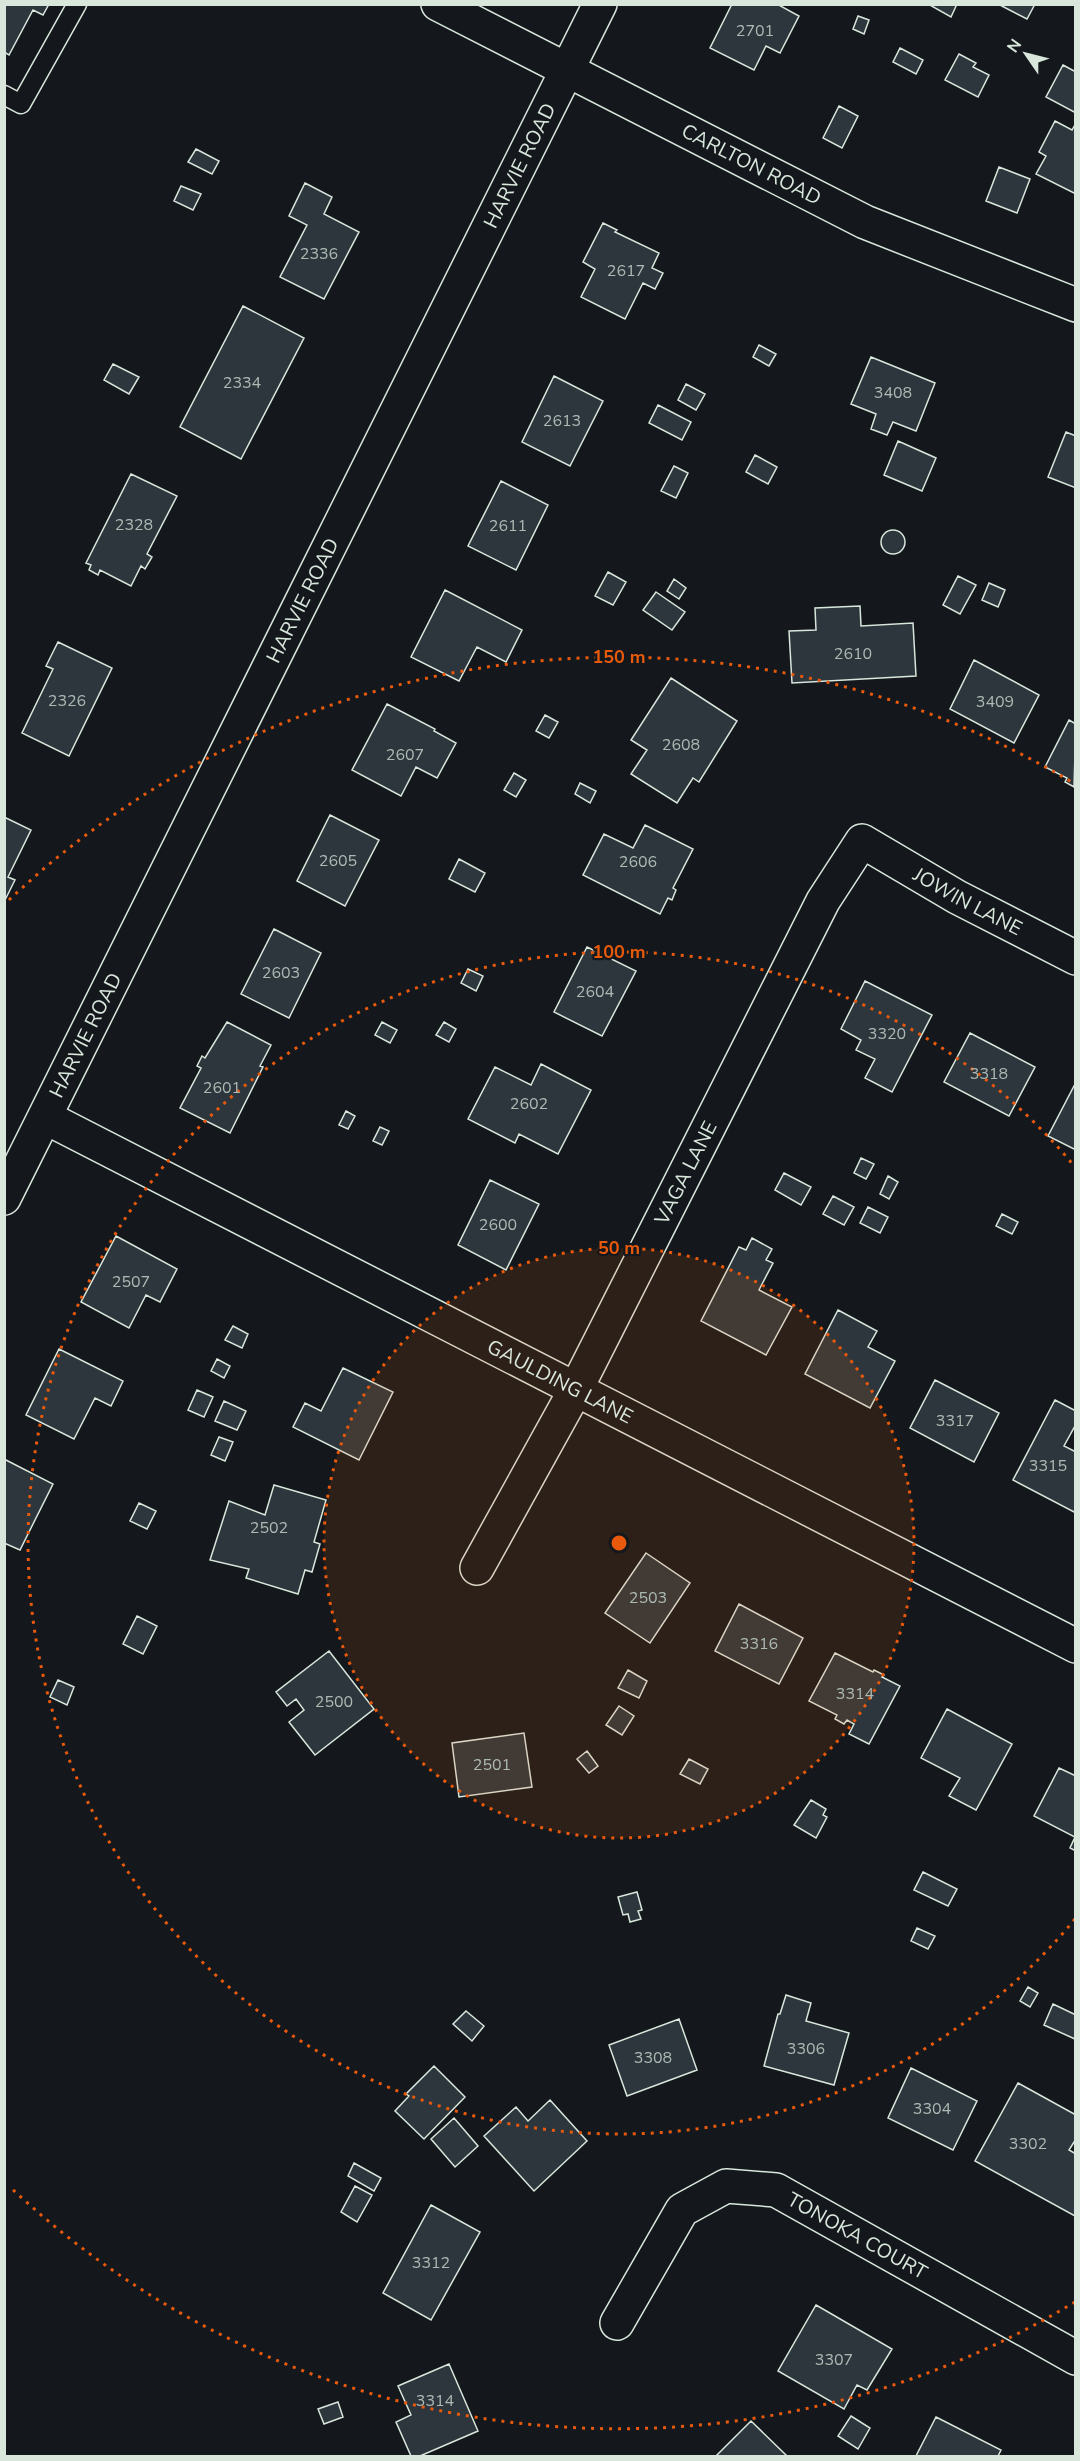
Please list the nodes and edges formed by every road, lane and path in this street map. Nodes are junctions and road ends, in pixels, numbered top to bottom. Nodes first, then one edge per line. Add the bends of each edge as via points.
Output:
1 (77, 4) edge
2 (438, 4) edge
3 (600, 4) edge
4 (566, 71) junction
5 (4, 95) edge
6 (1076, 305) edge
7 (862, 841) joint
8 (1076, 958) edge
9 (45, 1117) junction
10 (4, 1198) edge
11 (576, 1389) junction
12 (477, 1568) dead end
13 (1076, 1646) edge
14 (617, 2323) dead end
15 (1076, 2358) edge

1 - 5 lane via 21,104
2 - 4 street, CARLTON ROAD
3 - 4 street, HARVIE ROAD
4 - 6 street, CARLTON ROAD via 865,222
4 - 9 street, HARVIE ROAD
7 - 8 street, JOWIN LANE via 957,897
7 - 11 street, VAGA LANE via 823,901
9 - 10 street, HARVIE ROAD
9 - 11 street, GAULDING LANE
11 - 12 street, VAGA LANE
11 - 13 street, GAULDING LANE
14 - 15 street, TONOKA COURT via 682,2210 726,2186 776,2190

